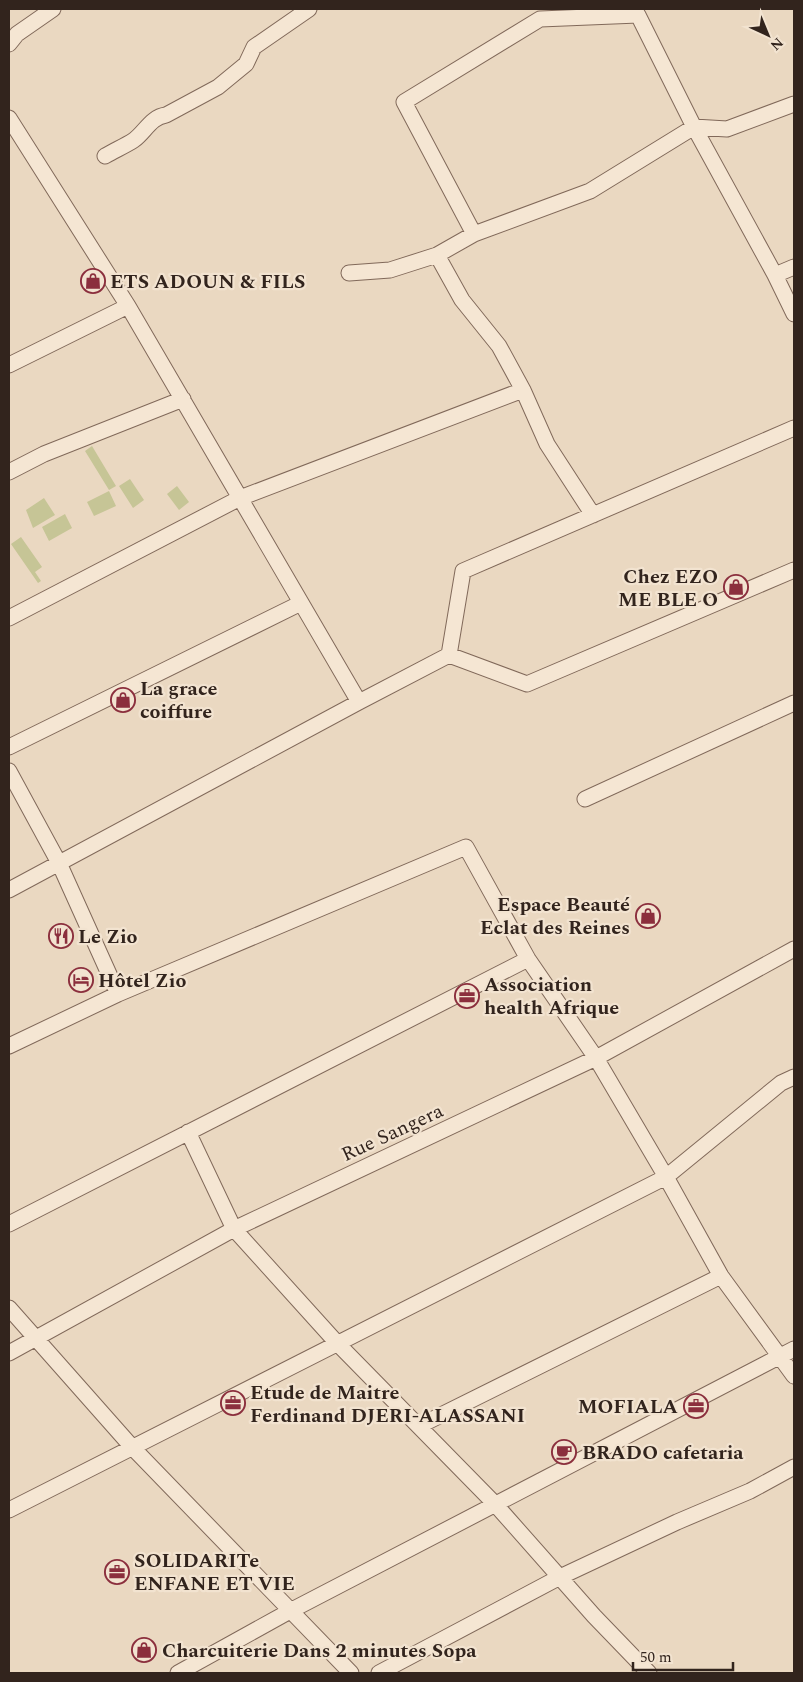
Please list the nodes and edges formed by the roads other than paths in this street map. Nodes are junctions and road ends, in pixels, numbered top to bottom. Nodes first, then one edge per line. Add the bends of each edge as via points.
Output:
1 (53, 9) edge
2 (309, 9) edge
3 (638, 12) edge
4 (538, 14) edge
5 (9, 44) edge
6 (794, 104) edge
7 (9, 118) edge
8 (694, 127) junction
9 (16, 142) edge
10 (105, 156) dead end
11 (474, 234) junction
12 (437, 255) junction
13 (794, 267) edge
14 (349, 274) dead end
15 (775, 275) junction
16 (128, 306) junction
17 (794, 314) edge
18 (9, 365) edge
19 (523, 390) junction
20 (182, 399) junction
21 (794, 428) edge
22 (9, 472) edge
23 (240, 498) junction
24 (593, 515) junction
25 (794, 570) edge
26 (301, 602) junction
27 (9, 618) edge
28 (449, 656) junction
29 (359, 702) junction
30 (794, 703) edge
31 (9, 747) edge
32 (9, 771) edge
33 (585, 799) dead end
34 (59, 864) junction
35 (9, 890) edge
36 (794, 949) edge
37 (528, 959) junction
38 (118, 994) junction
39 (9, 1046) edge
40 (596, 1058) junction
41 (794, 1077) edge
42 (188, 1132) junction
43 (666, 1177) junction
44 (9, 1224) edge
45 (234, 1229) junction
46 (721, 1276) junction
47 (9, 1308) edge
48 (36, 1338) junction
49 (337, 1343) junction
50 (9, 1353) edge
51 (788, 1353) edge
52 (794, 1376) edge
53 (418, 1426) junction
54 (132, 1447) junction
55 (794, 1467) edge
56 (495, 1504) junction
57 (9, 1510) edge
58 (560, 1577) junction
59 (290, 1611) junction
60 (178, 1673) edge
61 (351, 1673) edge
62 (379, 1673) edge
63 (649, 1673) edge

1 - 5 street via 17,34
2 - 10 street via 254,47 246,64 218,86 159,116 135,139
3 - 4 street
3 - 8 street
4 - 11 street via 404,102
6 - 8 street via 727,129
7 - 9 street
8 - 11 street via 590,191
8 - 15 street
9 - 16 street
11 - 12 street
12 - 14 street via 390,270
12 - 19 street via 462,300 499,346
13 - 15 street
15 - 17 street
16 - 18 street
16 - 20 street
19 - 23 street
19 - 24 street via 547,444
20 - 22 street via 44,454
20 - 23 street
21 - 24 street
23 - 26 street
23 - 27 street
24 - 28 street via 464,571
25 - 28 street via 527,684
26 - 29 street
26 - 31 street
28 - 29 street
29 - 34 street
30 - 33 street
32 - 34 street
34 - 35 street
34 - 38 street
36 - 40 street, Rue Sangera
37 - 38 street via 466,846
37 - 40 street
37 - 42 street
38 - 39 street
40 - 43 street
40 - 45 street, Rue Sangera
41 - 43 street via 782,1083
42 - 44 street
42 - 45 street
43 - 46 street
43 - 49 street
45 - 48 street, Rue Sangera
45 - 49 street
46 - 51 street
46 - 53 street
47 - 48 street
48 - 50 street, Rue Sangera
48 - 54 street
49 - 53 street
49 - 54 street
51 - 52 street
51 - 56 street
53 - 56 street
54 - 57 street
54 - 59 street
55 - 58 street via 750,1491
56 - 58 street
56 - 59 street
58 - 62 street
58 - 63 street
59 - 60 street
59 - 61 street

